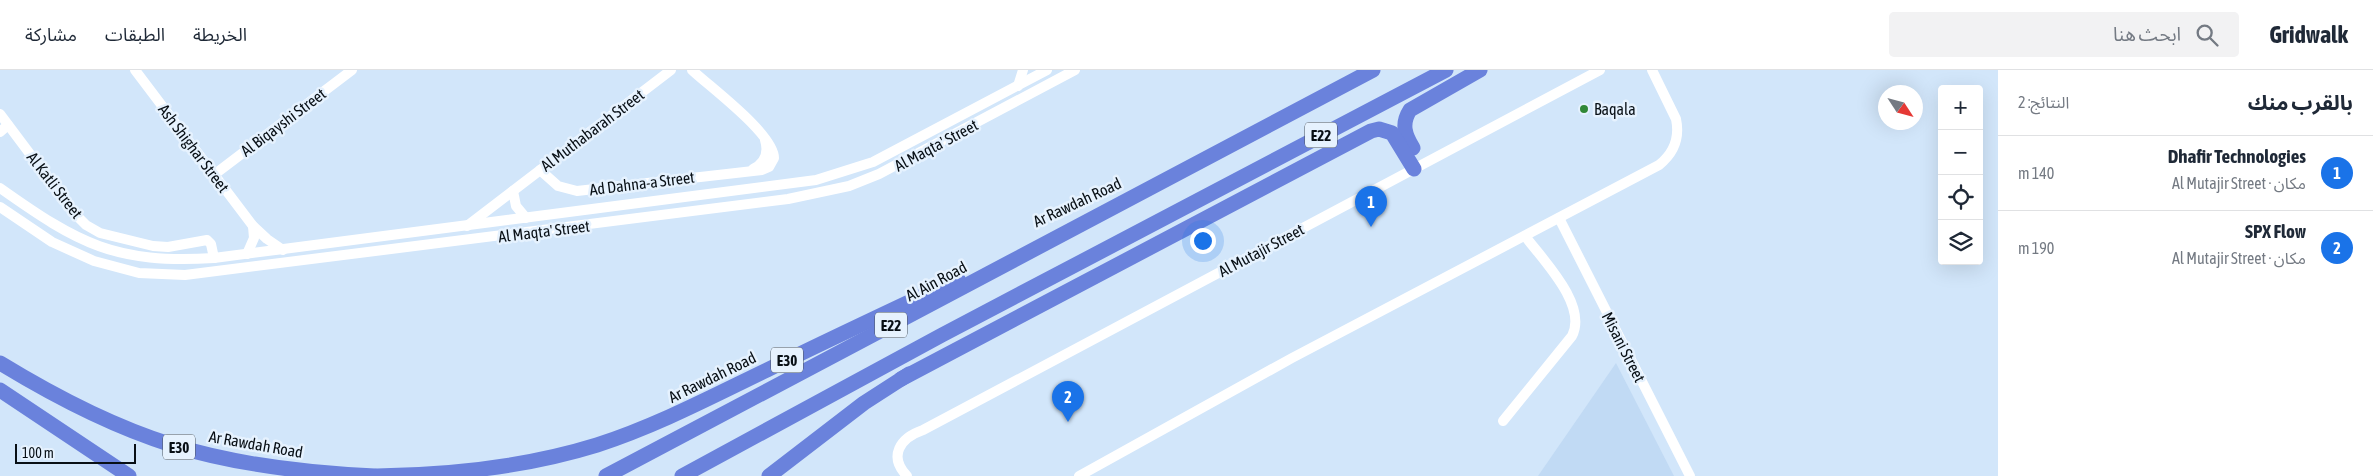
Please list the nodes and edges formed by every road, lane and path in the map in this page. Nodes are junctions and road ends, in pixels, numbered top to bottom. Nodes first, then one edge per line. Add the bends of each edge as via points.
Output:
1 (135, 70) edge
2 (352, 70) edge
3 (671, 70) edge
4 (692, 70) edge
5 (1023, 70) edge
6 (1045, 70) edge
7 (1075, 70) edge
8 (1373, 70) edge
9 (1446, 70) edge
10 (1480, 70) edge
11 (1600, 70) edge
12 (1652, 70) edge
13 (1018, 86) junction
14 (0, 114) edge
15 (8, 125) junction
16 (0, 132) edge
17 (1418, 167) junction
18 (540, 170) junction
19 (215, 174) junction
20 (1176, 175) junction
21 (0, 188) edge
22 (513, 191) junction
23 (1197, 201) junction
24 (649, 202) junction
25 (0, 207) edge
26 (526, 218) junction
27 (647, 218) junction
28 (1559, 218) junction
29 (253, 226) junction
30 (466, 226) junction
31 (1525, 236) junction
32 (363, 240) junction
33 (284, 250) junction
34 (247, 254) junction
35 (354, 256) junction
36 (214, 258) junction
37 (0, 362) edge
38 (901, 379) junction
39 (0, 390) edge
40 (1503, 421) dead end
41 (129, 476) edge
42 (376, 476) edge
43 (606, 476) edge
44 (682, 476) edge
45 (769, 476) edge
46 (908, 476) edge
47 (1078, 476) edge
48 (1690, 476) edge

1 - 19 street, Ash Shighar Street
2 - 19 street, Al Biqayshi Street
3 - 18 street, Al Muthabarah Street
4 - 18 street, Ad Dahna-a Street via 744,114 773,151 773,161 766,169 577,191 558,186
5 - 13 street
6 - 13 street, Al Maqta' Street
7 - 27 street, Al Maqta' Street via 915,157 849,186 788,199
8 - 20 highway, E22
9 - 23 highway, E22
10 - 17 highway via 1416,105 1406,116 1406,136
11 - 17 street, Al Mutajir Street
12 - 28 street via 1676,120 1678,134 1674,148 1659,164
13 - 24 street, Al Maqta' Street via 911,144 847,172 808,181
14 - 15 street, Al Katli Street
15 - 16 street
15 - 36 street, Al Katli Street via 74,214 93,229 157,247 207,240
17 - 38 highway via 1392,132 1371,131
17 - 46 street, Al Mutajir Street via 908,436 898,450 898,463
18 - 22 street, Al Muthabarah Street
19 - 29 street, Ash Shighar Street
20 - 42 highway, Ar Rawdah Road / E30 via 641,430 517,465 424,476
20 - 43 highway, Al Ain Road / E22
21 - 36 street, Al Maqta' Street via 61,230 99,247 160,260
22 - 26 street via 516,206
22 - 30 street, Al Muthabarah Street
23 - 38 highway
23 - 44 highway, E22
24 - 26 street, Al Maqta' Street
24 - 27 street via 652,206
25 - 35 street, Al Maqta' Street via 72,253 139,272 185,275
26 - 30 street, Al Maqta' Street
27 - 35 street, Al Maqta' Street
28 - 31 street
28 - 48 street, Misani Street
29 - 33 street, Ash Shighar Street
29 - 34 street via 253,244
30 - 32 street, Al Maqta' Street
31 - 40 street via 1568,294 1576,323 1572,336
31 - 47 street via 1292,358
32 - 33 street, Al Maqta' Street
32 - 35 street via 350,247
33 - 34 street, Al Maqta' Street
34 - 36 street, Al Maqta' Street
37 - 42 highway, Ar Rawdah Road / E30 via 76,406 172,445 226,459 288,469
38 - 45 highway via 864,403
39 - 41 highway

